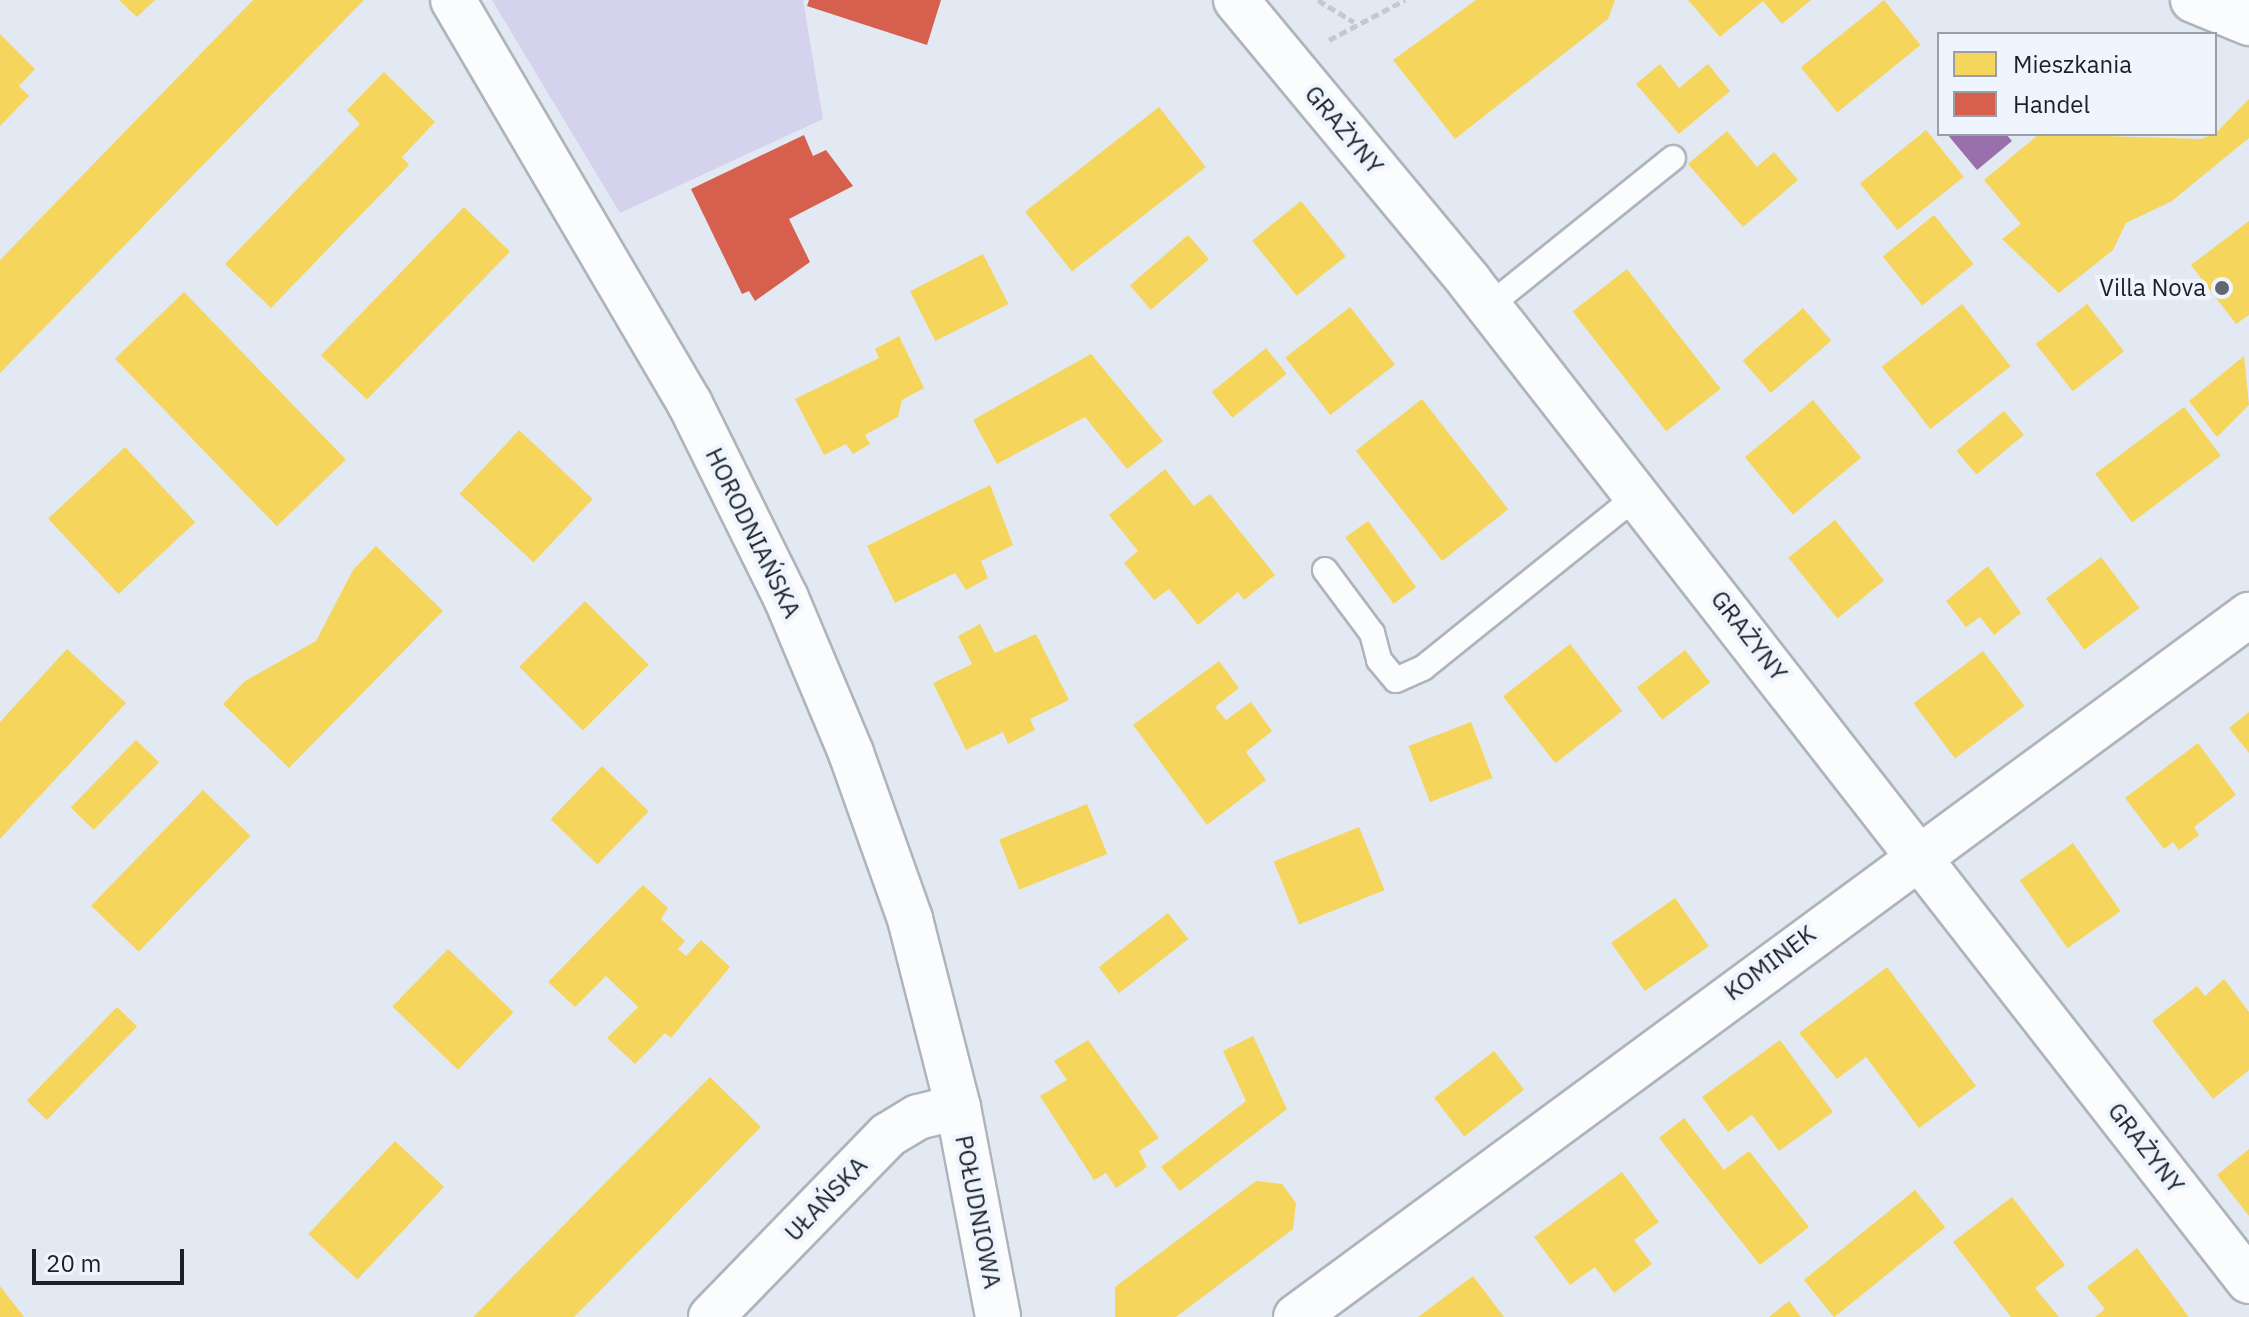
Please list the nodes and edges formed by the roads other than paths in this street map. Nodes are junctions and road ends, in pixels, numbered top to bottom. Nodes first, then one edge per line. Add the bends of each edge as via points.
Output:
1 (453, 0) edge
2 (1236, 0) edge
3 (2193, 0) edge
4 (2249, 23) edge
5 (1673, 158) dead end
6 (1489, 306) junction
7 (1637, 496) junction
8 (1325, 570) dead end
9 (2249, 615) edge
10 (1917, 854) junction
11 (958, 1107) junction
12 (2249, 1281) edge
13 (711, 1317) edge
14 (998, 1317) edge
15 (1296, 1317) edge

1 - 11 street, HORODNIAŃSKA via 690,404 786,598 910,919
2 - 6 street, GRAŻYNY
3 - 4 street
5 - 6 lane
6 - 7 street, GRAŻYNY
7 - 8 lane via 1423,668 1396,680 1379,660 1372,633
7 - 10 street, GRAŻYNY
9 - 10 street, KOMINEK
10 - 12 street, GRAŻYNY
10 - 15 street, KOMINEK
11 - 13 street, UŁAŃSKA via 918,1117 888,1135
11 - 14 street, POŁUDNIOWA

